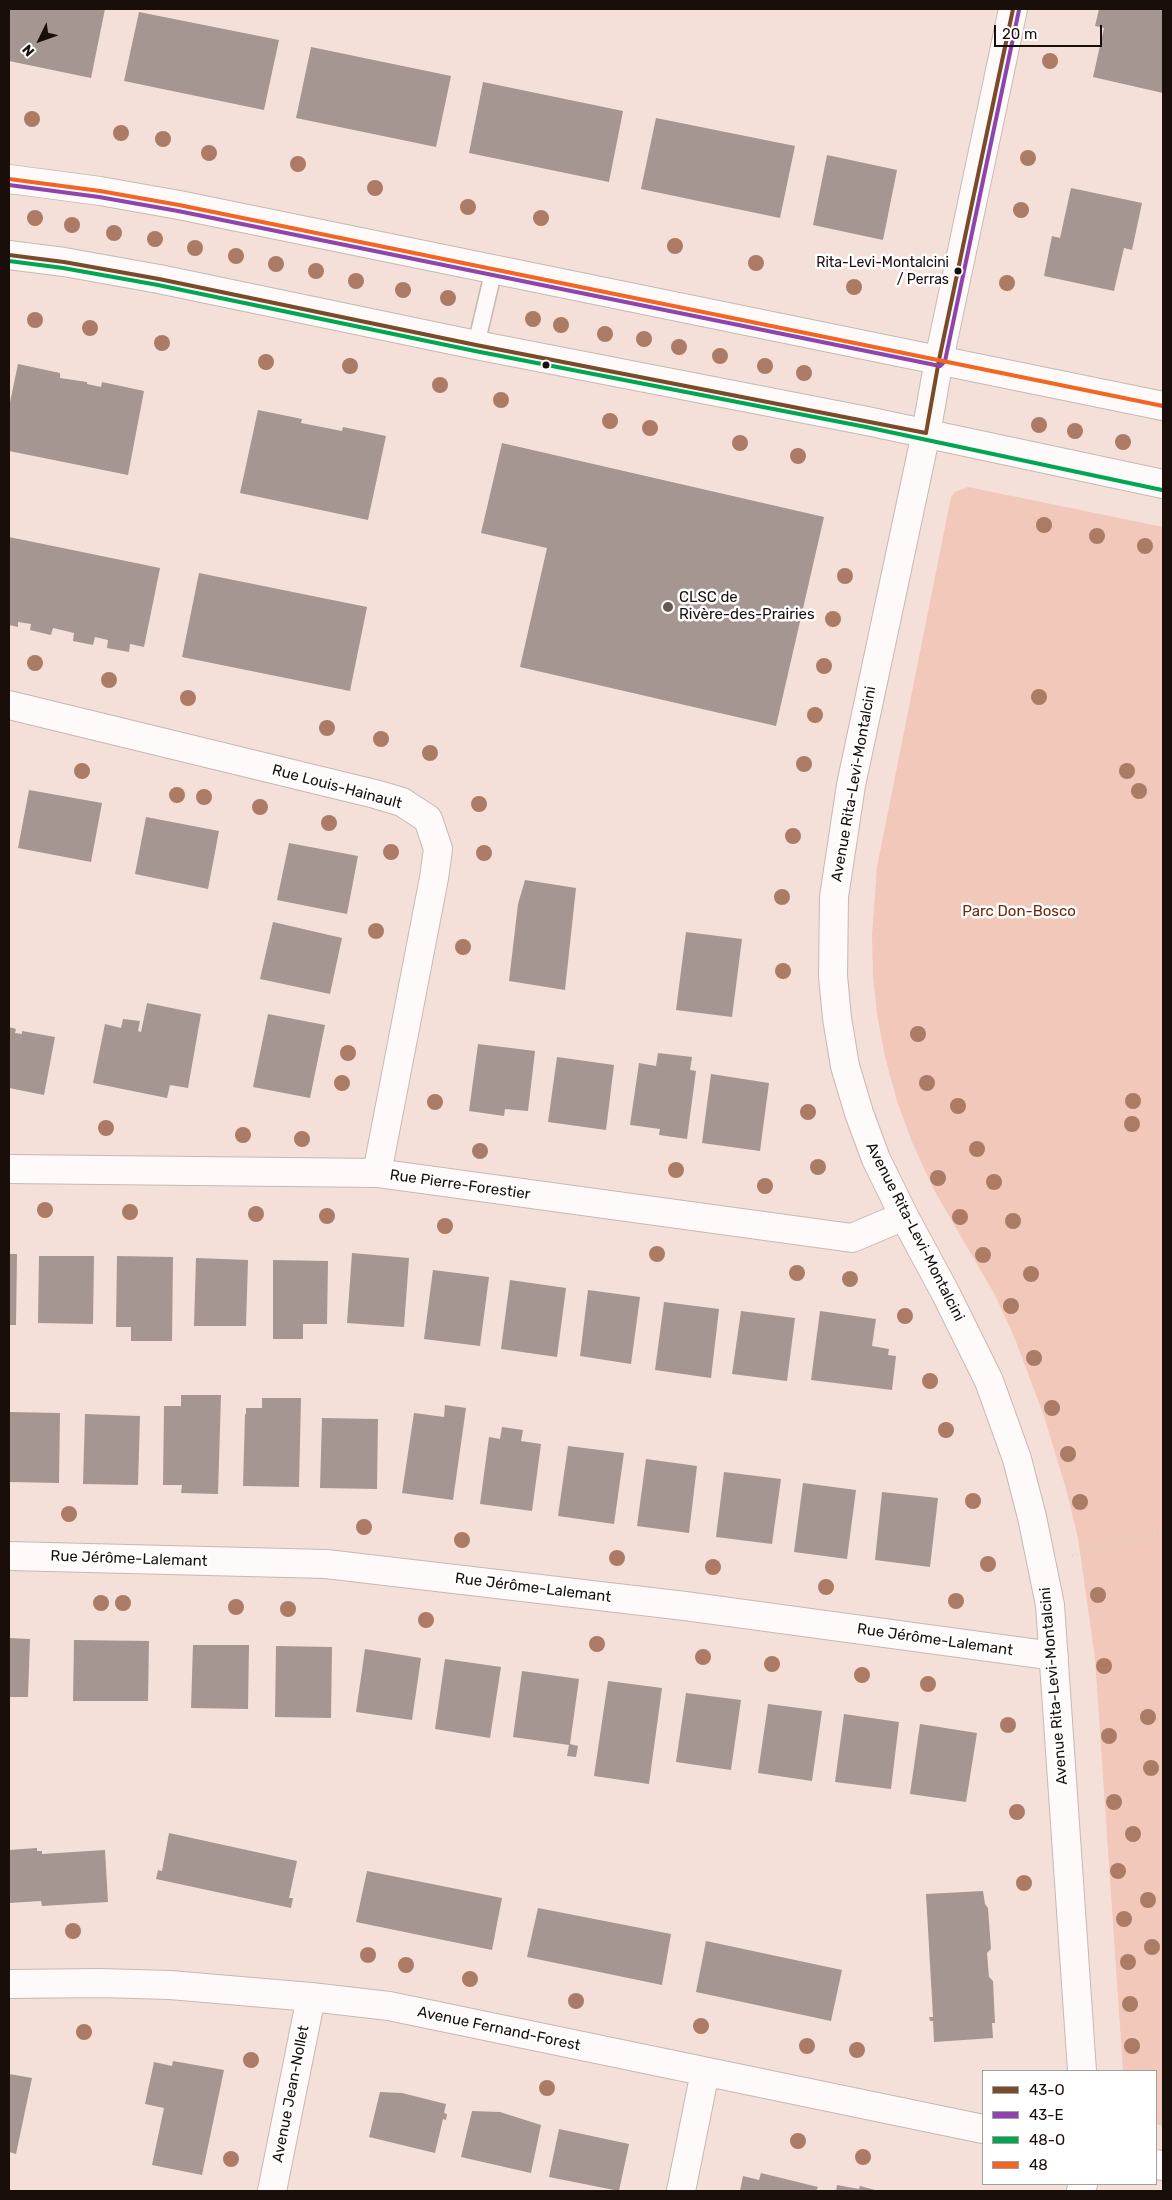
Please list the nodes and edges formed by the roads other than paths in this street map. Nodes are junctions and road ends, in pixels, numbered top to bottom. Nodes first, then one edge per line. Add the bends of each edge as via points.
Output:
1 (1013, 9) edge
2 (9, 179) edge
3 (9, 255) edge
4 (494, 270) junction
5 (476, 345) junction
6 (939, 360) junction
7 (1163, 406) edge
8 (926, 433) junction
9 (1163, 484) edge
10 (9, 705) edge
11 (9, 1169) edge
12 (377, 1173) junction
13 (904, 1216) junction
14 (9, 1556) edge
15 (1054, 1656) junction
16 (9, 1984) edge
17 (311, 1997) junction
18 (1082, 2070) edge
19 (706, 2072) junction
20 (982, 2129) edge
21 (272, 2191) edge
22 (681, 2191) edge

1 - 6 street, Avenue Rita-Levi-Montalcini
2 - 4 street via 179,205
3 - 5 street via 160,279
4 - 5 lane
4 - 6 street
5 - 8 street
6 - 7 street
6 - 8 street, Avenue Rita-Levi-Montalcini
8 - 9 street
8 - 13 street, Avenue Rita-Levi-Montalcini via 850,785 835,888 832,936 836,1010 845,1066 858,1113 876,1159
10 - 12 street, Rue Louis-Hainault via 375,794 402,802 428,819 438,849 434,878
11 - 12 street, Rue Pierre-Forestier
12 - 13 street, Rue Pierre-Forestier via 852,1238
13 - 15 street, Avenue Rita-Levi-Montalcini via 989,1381 1018,1459 1050,1605
14 - 15 street, Rue Jérôme-Lalemant via 326,1564 685,1606
15 - 18 street, Avenue Rita-Levi-Montalcini
16 - 17 street, Avenue Fernand-Forest via 170,1985
17 - 19 street, Avenue Fernand-Forest via 389,2006
17 - 21 street, Avenue Jean-Nollet
19 - 20 street, Avenue Fernand-Forest
19 - 22 street

